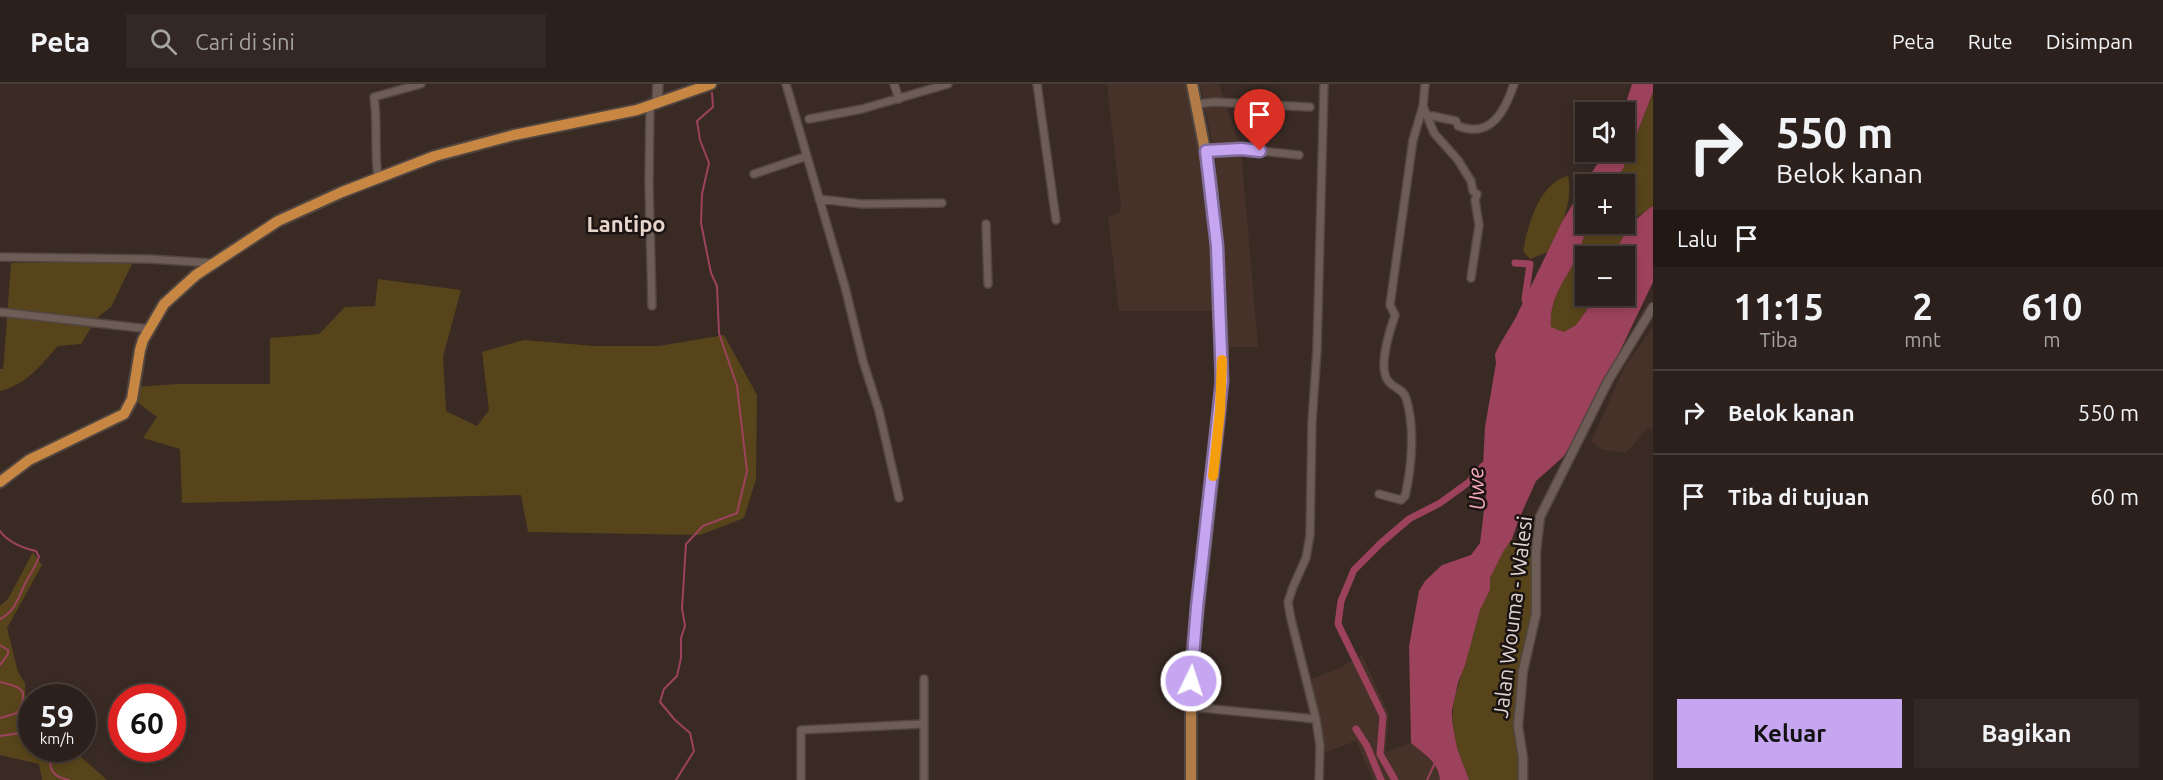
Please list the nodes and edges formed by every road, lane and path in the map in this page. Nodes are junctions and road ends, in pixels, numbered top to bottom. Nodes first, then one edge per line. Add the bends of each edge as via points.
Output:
1 (421, 84) edge
2 (658, 84) edge
3 (711, 84) edge
4 (786, 84) edge
5 (894, 84) edge
6 (948, 84) edge
7 (1037, 84) edge
8 (1192, 84) edge
9 (1324, 84) edge
10 (1425, 84) edge
11 (1514, 84) edge
12 (899, 99) junction
13 (1197, 104) junction
14 (653, 105) junction
15 (1423, 106) junction
16 (1310, 107) dead end
17 (1427, 116) junction
18 (808, 119) dead end
19 (1206, 151) junction
20 (1299, 155) dead end
21 (807, 156) junction
22 (754, 174) dead end
23 (378, 177) junction
24 (819, 200) junction
25 (942, 203) dead end
26 (1056, 220) dead end
27 (986, 224) dead end
28 (0, 257) edge
29 (212, 263) junction
30 (1471, 278) dead end
31 (988, 284) dead end
32 (652, 306) dead end
33 (1653, 307) edge
34 (0, 312) edge
35 (148, 329) junction
36 (0, 482) edge
37 (1379, 494) dead end
38 (899, 498) dead end
39 (924, 679) dead end
40 (1191, 707) junction
41 (1316, 719) junction
42 (923, 724) junction
43 (801, 780) edge
44 (924, 780) edge
45 (1191, 780) edge
46 (1319, 780) edge
47 (1523, 780) edge

1 - 23 street via 374,97
2 - 14 main road
3 - 14 highway
4 - 21 street
5 - 12 street
6 - 12 street
7 - 26 street
8 - 13 main road
9 - 41 street via 1310,535 1306,558 1288,602
10 - 15 street
11 - 17 street via 1504,109 1489,127 1476,131
12 - 18 street
13 - 16 street
13 - 19 main road
14 - 23 highway via 514,135 435,156
14 - 32 street via 649,184
15 - 17 street
15 - 37 street via 1413,140 1390,305 1395,315 1384,365 1385,377 1404,392 1407,400 1412,426 1410,472 1401,500
17 - 30 street via 1436,137 1458,160 1476,194 1479,225
19 - 20 street via 1241,149
19 - 40 main road via 1217,246 1222,381 1197,607
21 - 22 street
21 - 24 street
23 - 29 highway via 279,221
24 - 25 street
24 - 38 street via 879,411
27 - 31 street
28 - 29 street
29 - 35 highway via 164,304
33 - 47 street, Jalan Wouma - Walesi via 1612,373 1540,517 1536,614 1523,671 1518,726
34 - 35 street
35 - 36 highway via 140,350 132,399 124,414 29,460
39 - 42 street
40 - 41 street
40 - 45 main road
41 - 46 street
42 - 43 street via 801,730
42 - 44 street

